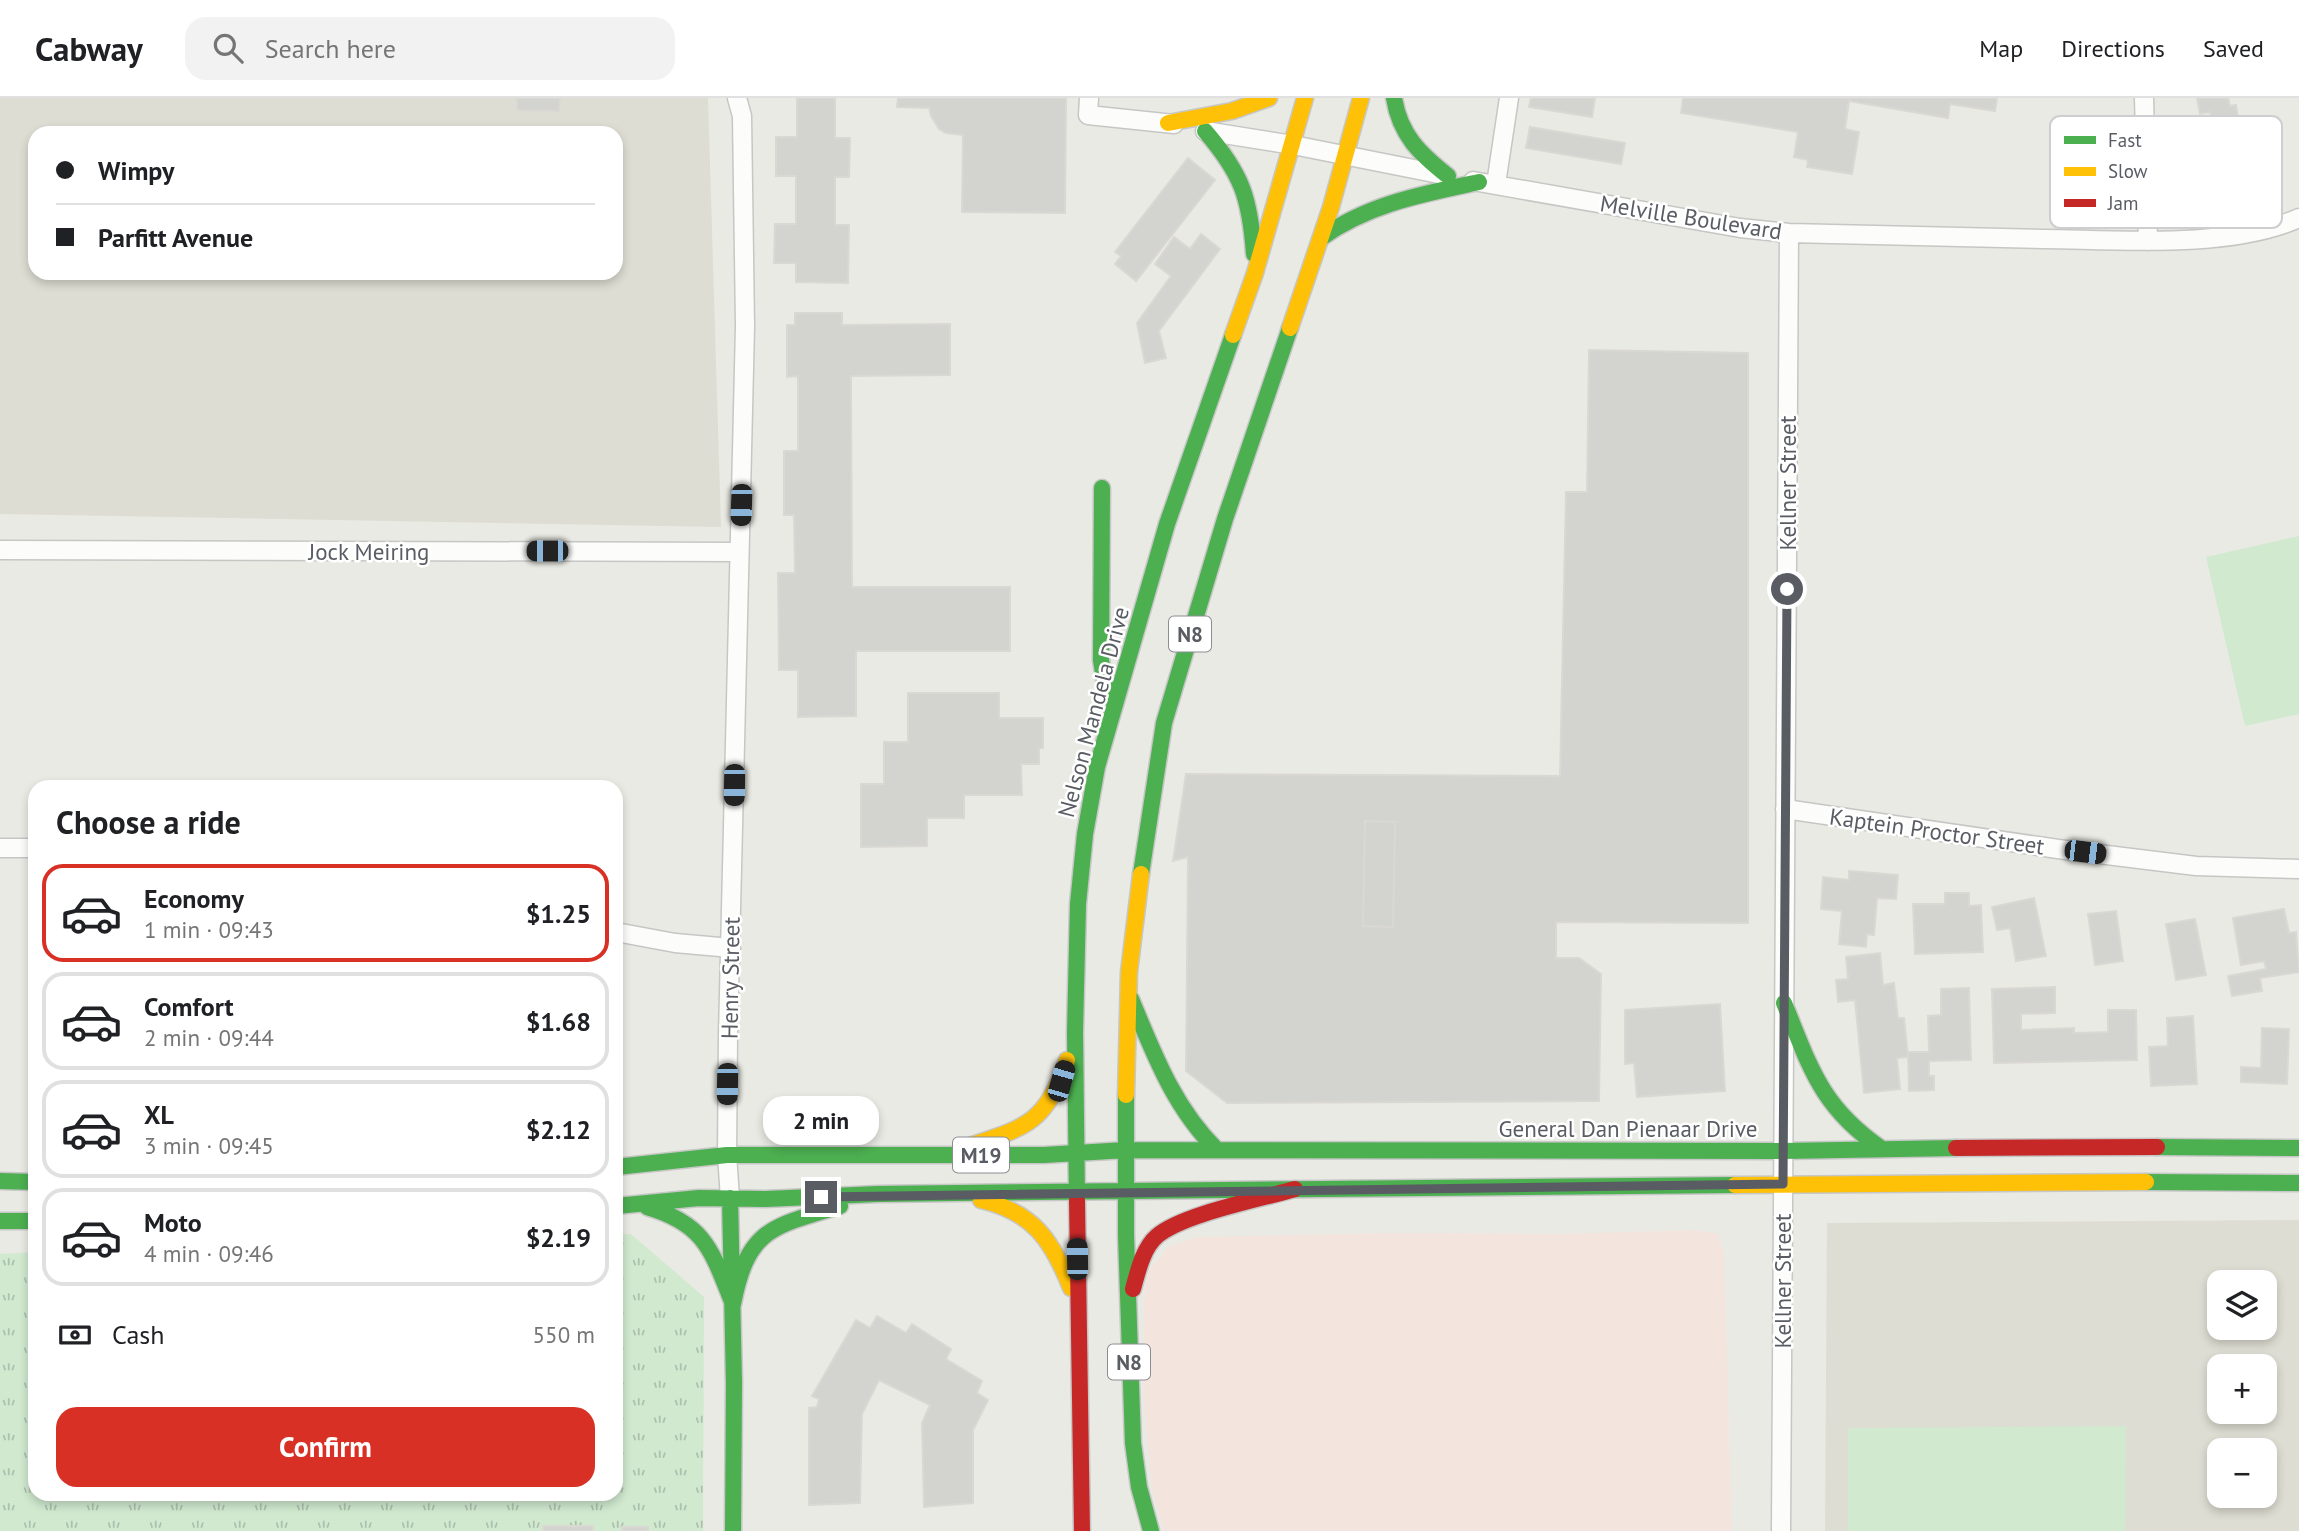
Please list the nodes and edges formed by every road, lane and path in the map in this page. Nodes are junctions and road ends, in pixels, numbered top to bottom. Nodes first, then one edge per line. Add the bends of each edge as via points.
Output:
1 (737, 98) edge
2 (750, 98) edge
3 (1269, 98) edge
4 (1306, 98) edge
5 (1362, 98) edge
6 (1394, 98) edge
7 (1509, 98) edge
8 (2144, 98) edge
9 (1088, 106) edge
10 (742, 116) junction
11 (2145, 116) edge
12 (1168, 123) junction
13 (1205, 131) junction
14 (1293, 145) junction
15 (1346, 156) junction
16 (1448, 176) junction
17 (1488, 183) junction
18 (2299, 218) edge
19 (2282, 225) edge
20 (2148, 228) edge
21 (2269, 228) edge
22 (1789, 233) junction
23 (1321, 238) junction
24 (2148, 241) junction
25 (1255, 273) junction
26 (1102, 488) dead end
27 (0, 550) edge
28 (739, 552) junction
29 (1115, 705) junction
30 (1785, 809) junction
31 (0, 848) edge
32 (28, 848) edge
33 (2299, 869) edge
34 (623, 933) edge
35 (731, 948) junction
36 (1128, 992) junction
37 (1784, 1003) junction
38 (1075, 1032) junction
39 (2152, 1147) junction
40 (2299, 1148) edge
41 (1882, 1149) junction
42 (1126, 1150) junction
43 (1217, 1150) junction
44 (1323, 1150) junction
45 (1783, 1151) junction
46 (1076, 1154) junction
47 (727, 1155) junction
48 (941, 1155) junction
49 (623, 1166) edge
50 (1450, 1175) junction
51 (0, 1181) edge
52 (28, 1182) edge
53 (2299, 1183) edge
54 (1783, 1184) junction
55 (2242, 1184) junction
56 (1295, 1189) junction
57 (1126, 1191) junction
58 (1076, 1192) junction
59 (877, 1194) junction
60 (949, 1194) junction
61 (730, 1198) junction
62 (624, 1205) edge
63 (0, 1221) edge
64 (28, 1221) edge
65 (733, 1304) junction
66 (1077, 1307) junction
67 (1127, 1314) junction
68 (733, 1531) edge
69 (1082, 1531) edge
70 (1151, 1531) edge
71 (1781, 1531) edge

1 - 10 street
2 - 10 street
3 - 12 main road via 1251,107
4 - 14 main road, Nelson Mandela Drive / N8
5 - 15 main road, N8
6 - 16 main road via 1408,142
7 - 17 street
8 - 11 street
9 - 12 street, Melville Boulevard
10 - 28 street, Henry Street via 745,326
12 - 13 street, Melville Boulevard
13 - 14 street, Melville Boulevard
13 - 25 main road via 1244,183
14 - 15 street, Melville Boulevard
14 - 25 main road, Nelson Mandela Drive / N8
15 - 16 street, Melville Boulevard
15 - 23 main road, N8
16 - 17 street, Melville Boulevard
17 - 22 street, Melville Boulevard
17 - 23 main road via 1416,195 1358,213
18 - 19 street, Melville Boulevard
20 - 24 street
21 - 24 street, Melville Boulevard
22 - 24 street, Melville Boulevard
22 - 30 street, Kellner Street
23 - 36 main road, N8 via 1226,519 1164,723
25 - 29 main road, Nelson Mandela Drive / N8 via 1167,524
26 - 29 main road via 1101,660 1105,685
27 - 28 street, Jock Meiring
28 - 35 street, Henry Street
29 - 38 main road, Nelson Mandela Drive / N8 via 1085,834
30 - 33 street, Kaptein Proctor Street via 2182,864
30 - 37 street, Kellner Street
31 - 32 street
34 - 35 street
35 - 47 street, Henry Street
36 - 42 main road, N8
36 - 43 main road via 1182,1109
37 - 41 main road via 1828,1100 1853,1128
37 - 45 street, Kellner Street
38 - 46 main road, Nelson Mandela Drive / N8
38 - 48 main road via 1055,1096 1034,1121
39 - 40 main road, General Dan Pienaar Drive
39 - 41 main road, General Dan Pienaar Drive
39 - 55 main road via 2200,1156
41 - 45 main road, General Dan Pienaar Drive
42 - 43 main road, General Dan Pienaar Drive
42 - 46 main road, M19
42 - 57 main road, N8
43 - 44 main road, General Dan Pienaar Drive
44 - 45 main road, General Dan Pienaar Drive
44 - 50 main road
45 - 54 street, Kellner Street
46 - 48 main road, M19
46 - 58 main road, Nelson Mandela Drive / N8
47 - 48 main road, M19
47 - 49 main road, M19
47 - 61 street, Henry Street
50 - 54 main road
50 - 56 main road
51 - 52 main road
53 - 55 main road
54 - 55 main road
54 - 71 street, Kellner Street
56 - 57 main road
56 - 67 main road via 1158,1235 1143,1259
57 - 58 main road, M19
57 - 67 main road, N8
58 - 60 main road, M19
58 - 66 main road, Nelson Mandela Drive / N8
59 - 60 main road, M19
59 - 61 main road, M19
59 - 65 main road via 768,1231 740,1271
60 - 66 main road via 1010,1209 1045,1235 1057,1253
61 - 62 main road, M19
61 - 65 main road, Henry Street
62 - 65 main road via 667,1211 701,1234
63 - 64 main road
65 - 68 main road, Henry Street
66 - 69 main road, Nelson Mandela Drive / N8
67 - 70 main road, N8 via 1133,1443

